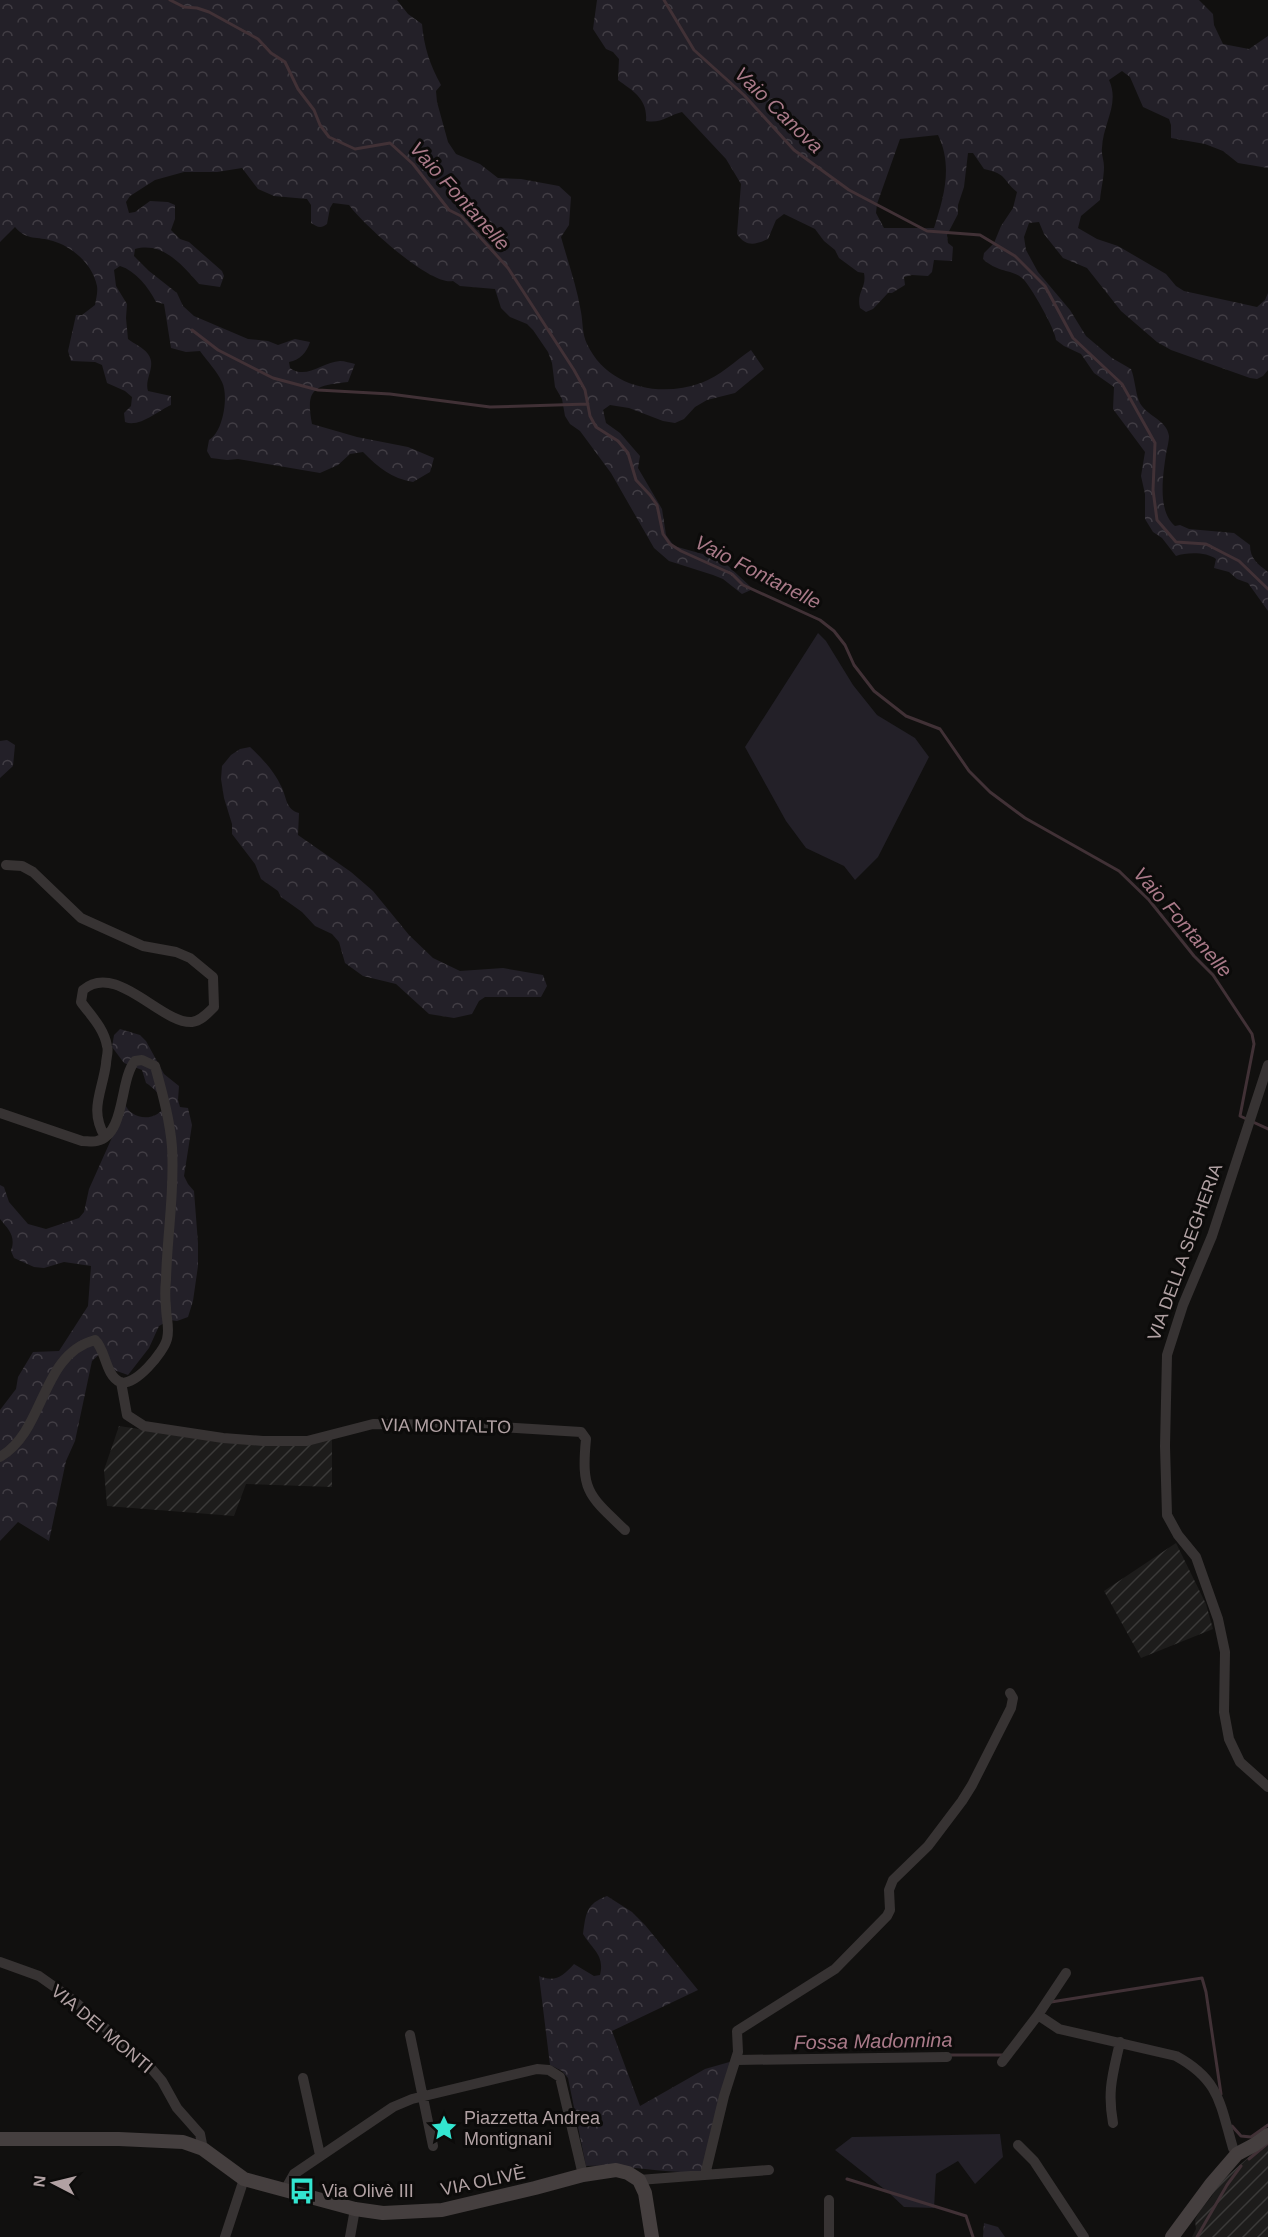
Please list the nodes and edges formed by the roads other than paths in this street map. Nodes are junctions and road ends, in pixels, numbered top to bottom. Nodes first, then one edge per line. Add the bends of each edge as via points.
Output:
1 (6, 865) dead end
2 (1268, 1065) edge
3 (0, 1113) edge
4 (105, 1137) junction
5 (121, 1382) junction
6 (0, 1457) edge
7 (625, 1530) dead end
8 (1010, 1693) dead end
9 (1268, 1787) edge
10 (0, 1962) edge
11 (1066, 1973) dead end
12 (1038, 2015) junction
13 (410, 2035) dead end
14 (1120, 2042) junction
15 (947, 2057) dead end
16 (736, 2060) junction
17 (1002, 2062) dead end
18 (303, 2078) dead end
19 (423, 2094) junction
20 (1113, 2123) dead end
21 (1268, 2135) edge
22 (0, 2139) edge
23 (1018, 2145) dead end
24 (433, 2146) dead end
25 (203, 2149) junction
26 (1237, 2154) junction
27 (320, 2155) junction
28 (769, 2170) dead end
29 (583, 2175) junction
30 (705, 2175) junction
31 (244, 2179) junction
32 (639, 2180) junction
33 (285, 2190) junction
34 (829, 2200) dead end
35 (355, 2209) junction
36 (225, 2237) edge
37 (350, 2237) edge
38 (652, 2237) edge
39 (830, 2237) edge
40 (1084, 2237) edge
41 (1172, 2237) edge

1 - 4 street via 22,866 33,872 81,918 142,946 190,958 213,977 214,1007 205,1017 192,1022 176,1018 121,987 90,983 83,990 81,1002 101,1028 108,1047 96,1109
2 - 9 street, VIA DELLA SEGHERIA via 1212,1236 1167,1355 1165,1446 1167,1515 1196,1557 1216,1610 1225,1652 1224,1712 1229,1739 1240,1762
3 - 4 street via 82,1141
4 - 5 street via 119,1112 129,1068 135,1060 142,1059 155,1066 172,1146 165,1307 169,1331 167,1342 136,1379
5 - 6 street, VIA MONTALTO via 95,1340 82,1343 52,1375 37,1412 18,1441
5 - 7 street, VIA MONTALTO via 127,1415 144,1426 223,1438 307,1441 373,1424 581,1432 586,1439 586,1485 597,1503
8 - 16 street via 1014,1698 1011,1708 972,1785 928,1846 893,1880 887,1916 835,1969 737,2031
10 - 25 street, VIA DEI MONTI via 39,1976 150,2067 200,2134
11 - 12 street
12 - 14 street via 1059,2029
12 - 17 street
13 - 19 street
14 - 20 street via 1110,2086
14 - 26 street via 1176,2056 1206,2078 1218,2096
15 - 16 street
16 - 30 street
18 - 27 street
19 - 24 street
19 - 27 street via 393,2107
19 - 29 street via 537,2069 549,2070 560,2077
21 - 26 street
22 - 25 street, VIA OLIVÈ via 183,2142
23 - 40 street via 1034,2161
25 - 31 street, VIA OLIVÈ
26 - 41 street
27 - 33 street via 294,2174
28 - 30 street
29 - 32 street, VIA OLIVÈ via 616,2170
29 - 35 street, VIA OLIVÈ via 442,2210 383,2213
30 - 32 street
31 - 33 street, VIA OLIVÈ
31 - 36 street
32 - 38 street
33 - 35 street, VIA OLIVÈ
34 - 39 street
35 - 37 street

